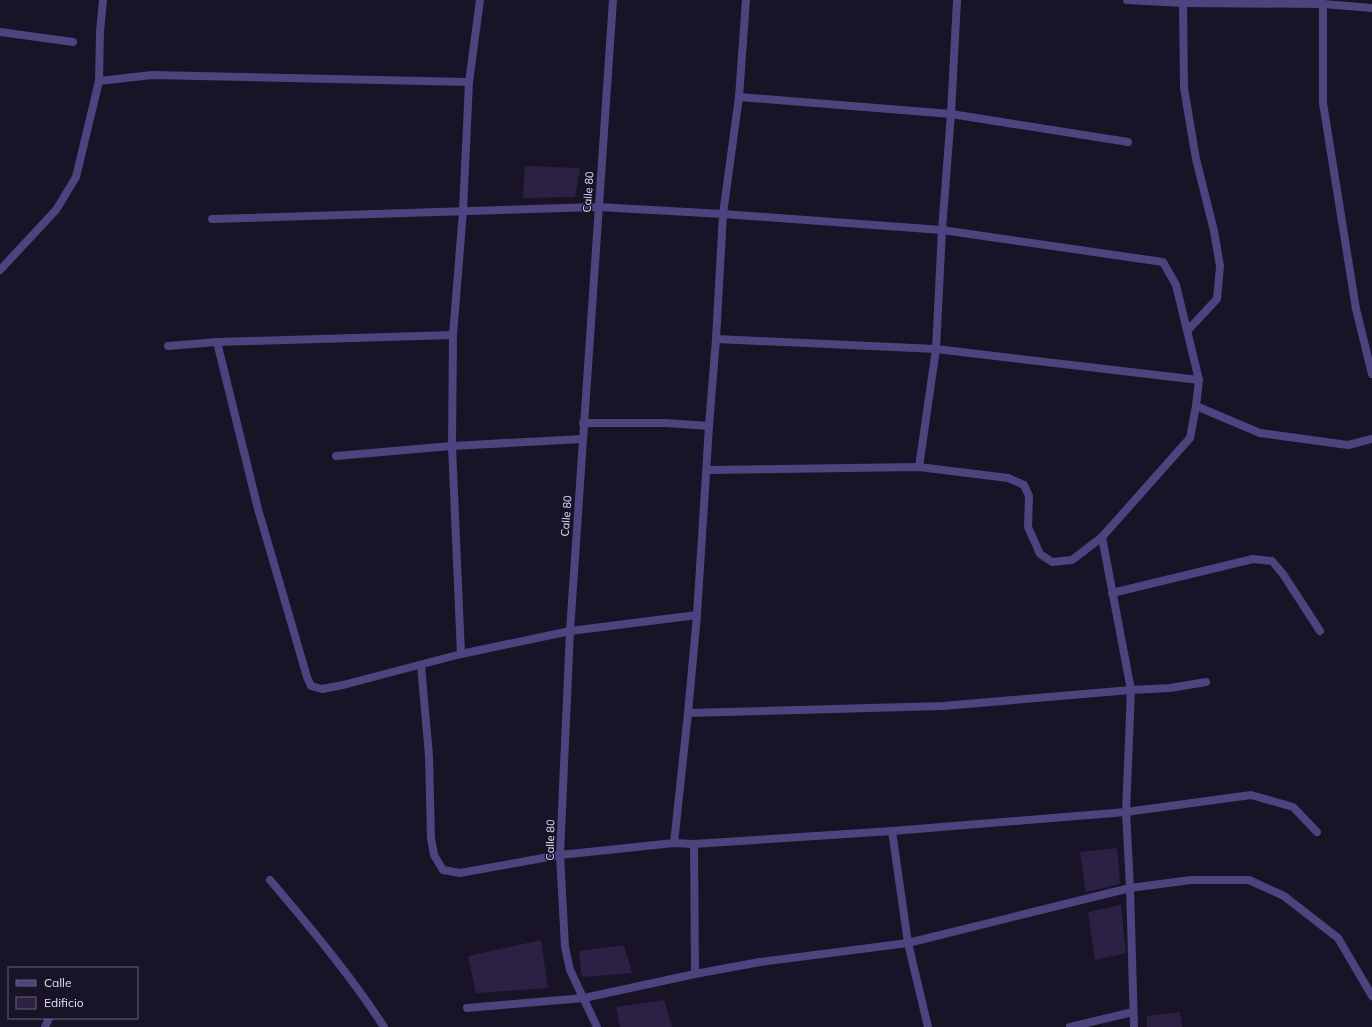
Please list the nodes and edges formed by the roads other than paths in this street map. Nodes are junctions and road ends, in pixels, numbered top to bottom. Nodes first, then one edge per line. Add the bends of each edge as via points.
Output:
1 (103, 0) edge
2 (480, 0) edge
3 (613, 0) edge
4 (746, 0) edge
5 (957, 0) edge
6 (1127, 0) edge
7 (1183, 3) junction
8 (1324, 4) junction
9 (1372, 8) edge
10 (0, 32) edge
11 (72, 42) dead end
12 (99, 81) junction
13 (469, 82) junction
14 (739, 97) junction
15 (951, 114) junction
16 (1128, 142) dead end
17 (598, 207) junction
18 (463, 211) junction
19 (723, 214) junction
20 (212, 219) dead end
21 (942, 230) junction
22 (0, 270) edge
23 (1188, 330) junction
24 (453, 334) junction
25 (716, 339) junction
26 (217, 342) junction
27 (168, 346) dead end
28 (1369, 347) edge
29 (936, 349) junction
30 (1372, 374) edge
31 (1200, 380) junction
32 (1196, 406) junction
33 (583, 423) junction
34 (709, 426) junction
35 (582, 439) junction
36 (1372, 439) edge
37 (452, 446) junction
38 (336, 456) dead end
39 (919, 466) junction
40 (707, 470) junction
41 (1102, 537) junction
42 (1112, 593) junction
43 (697, 615) junction
44 (570, 631) junction
45 (1320, 631) dead end
46 (461, 654) junction
47 (421, 665) junction
48 (1206, 682) dead end
49 (1131, 690) junction
50 (688, 713) junction
51 (1126, 812) junction
52 (892, 831) junction
53 (1317, 832) dead end
54 (674, 843) junction
55 (694, 844) junction
56 (560, 855) junction
57 (270, 880) dead end
58 (1130, 888) junction
59 (908, 943) junction
60 (695, 974) junction
61 (1372, 996) edge
62 (584, 998) junction
63 (467, 1008) dead end
64 (1133, 1012) junction
65 (384, 1027) edge
66 (597, 1027) edge
67 (928, 1027) edge
68 (1070, 1027) edge
69 (1134, 1027) edge

1 - 12 street
2 - 13 street
3 - 17 street, Calle 80
4 - 14 street
5 - 15 street
6 - 7 street
7 - 8 street
7 - 23 street via 1184,88 1196,159 1220,266 1217,299
8 - 9 street
8 - 28 street via 1323,103 1356,309
10 - 11 street
12 - 13 street via 152,75
12 - 22 street via 76,177 56,210
13 - 18 street
14 - 15 street
14 - 19 street
15 - 16 street
15 - 21 street
17 - 18 street
17 - 19 street
17 - 33 street, Calle 80
18 - 20 street
18 - 24 street
19 - 21 street
19 - 25 street
21 - 23 street via 1163,262 1176,285
21 - 29 street
23 - 31 street
24 - 26 street
24 - 37 street
25 - 29 street
25 - 34 street
26 - 27 street
26 - 47 street via 258,509 311,686 322,689
28 - 30 street
29 - 31 street
29 - 39 street
31 - 32 street
32 - 36 street via 1260,433 1348,445
32 - 41 street via 1190,438
33 - 34 street
33 - 35 street, Calle 80
34 - 40 street
35 - 37 street
35 - 44 street, Calle 80
37 - 38 street
37 - 46 street
39 - 40 street
39 - 41 street via 1008,478 1024,485 1029,496 1028,527 1040,554 1052,562 1072,560
40 - 43 street
41 - 42 street
42 - 45 street via 1254,559 1272,561
42 - 49 street
43 - 44 street
43 - 50 street
44 - 46 street
44 - 56 street, Calle 80
46 - 47 street
47 - 56 street via 429,756 431,838 434,855 443,870 460,872
48 - 49 street via 1170,688
49 - 50 street via 943,706
49 - 51 street
50 - 54 street
51 - 52 street
51 - 53 street via 1251,795 1293,808
51 - 58 street
52 - 55 street
52 - 59 street
54 - 55 street
54 - 56 street
55 - 60 street
56 - 62 street, Calle 80 via 565,947 570,970
57 - 65 street via 366,1000
58 - 59 street
58 - 61 street via 1191,880 1249,880 1284,896 1338,938
58 - 64 street
59 - 60 street via 760,962
59 - 67 street
60 - 62 street
62 - 63 street
62 - 66 street, Calle 80
64 - 68 street
64 - 69 street

